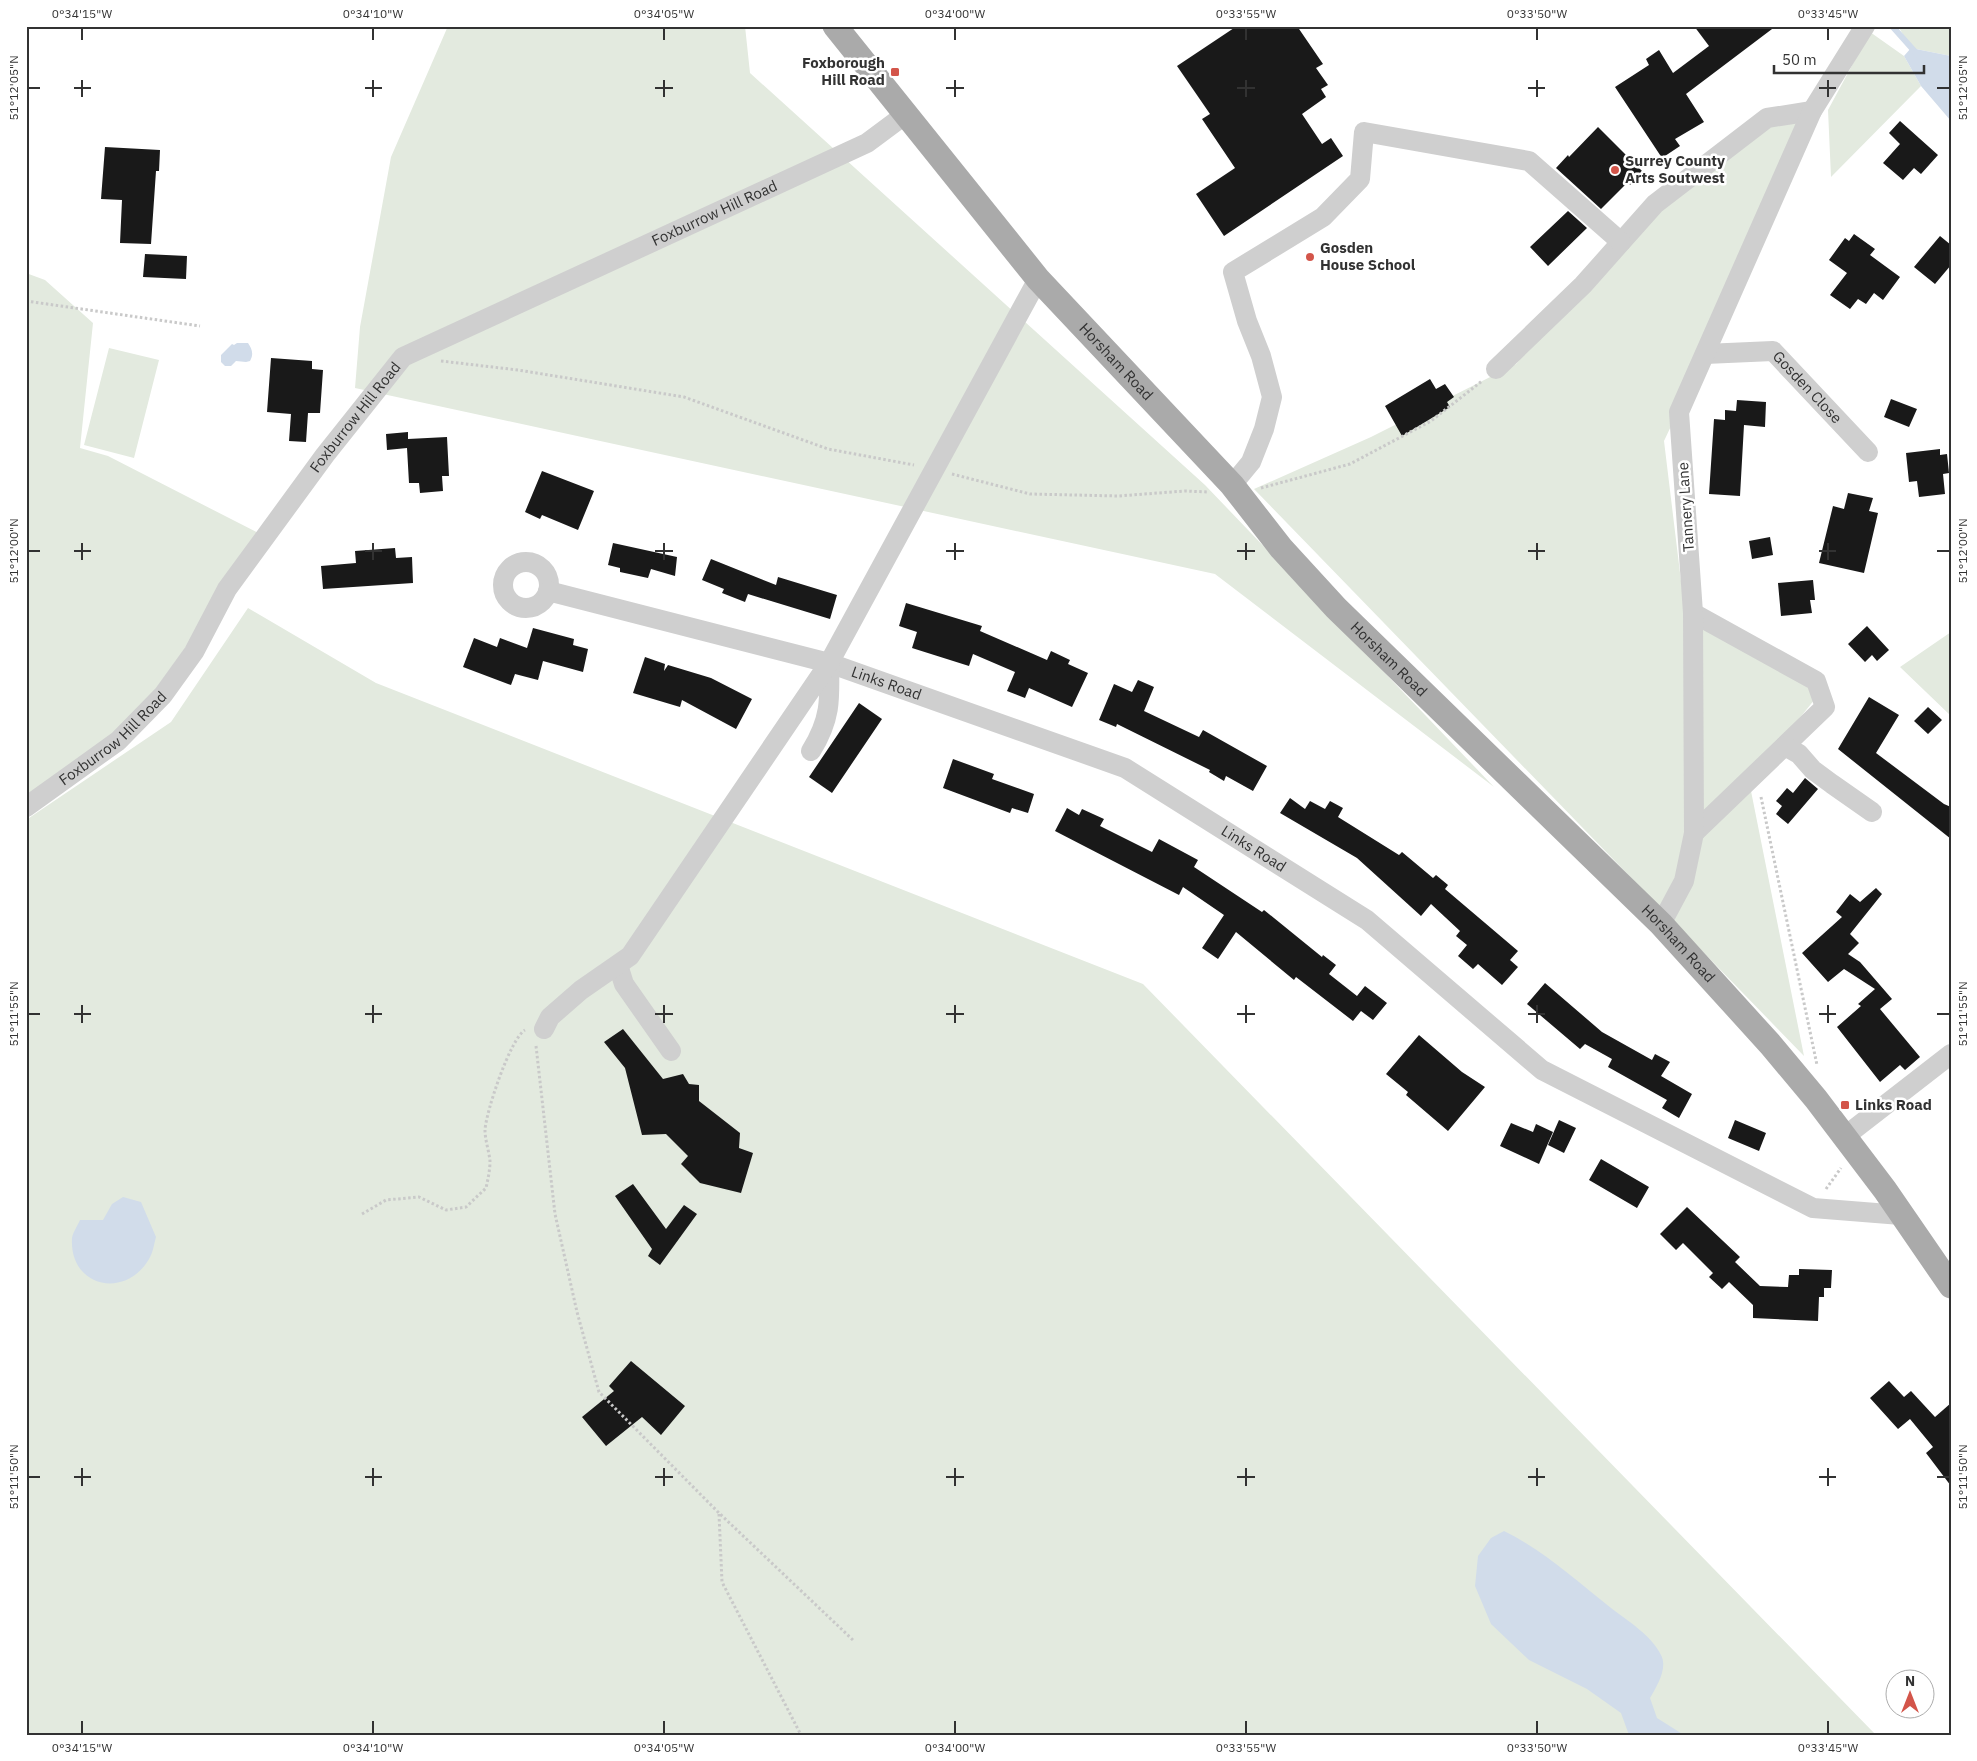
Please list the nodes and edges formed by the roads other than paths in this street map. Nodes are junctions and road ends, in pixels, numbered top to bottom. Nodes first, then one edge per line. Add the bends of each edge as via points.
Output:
1 (835, 26) edge
2 (1865, 26) edge
3 (1812, 111) junction
4 (906, 114) junction
5 (1622, 242) junction
6 (1038, 279) junction
7 (1705, 354) junction
8 (1496, 369) road end
9 (1868, 452) dead end
10 (1235, 490) junction
11 (548, 591) dead end
12 (1693, 613) junction
13 (829, 663) junction
14 (1785, 746) junction
15 (811, 751) dead end
16 (26, 807) edge
17 (1872, 812) dead end
18 (1694, 833) junction
19 (1661, 924) junction
20 (618, 965) junction
21 (547, 1023) road end
22 (671, 1051) dead end
23 (1951, 1054) edge
24 (1844, 1137) junction
25 (1901, 1215) junction
26 (1951, 1286) edge

1 - 4 main road, Horsham Road
2 - 3 street, Tannery Lane
3 - 5 street via 1767,118 1655,204
3 - 7 street, Tannery Lane
4 - 6 main road, Horsham Road
4 - 16 street, Foxburrow Hill Road via 867,143 402,357 228,589 194,652 163,695 118,741
5 - 8 street
5 - 10 street via 1529,161 1364,132 1360,179 1323,217 1233,272 1247,321 1262,356 1272,397 1251,462
6 - 10 main road, Horsham Road
6 - 13 street
7 - 9 street, Gosden Close via 1773,351
7 - 12 street, Tannery Lane via 1679,412
10 - 19 main road, Horsham Road via 1281,548 1336,608
11 - 13 street, Links Road
12 - 14 street via 1816,681 1825,707
12 - 18 street, Tannery Lane
13 - 15 street via 828,718
13 - 20 street via 630,956
13 - 25 street, Links Road via 1124,768 1367,920 1542,1070 1813,1208
14 - 17 street
14 - 18 street
18 - 19 street, Tannery Lane via 1684,881
19 - 24 main road, Horsham Road via 1770,1044
20 - 21 street via 581,990
20 - 22 street via 624,984
23 - 24 street
24 - 25 main road, Horsham Road
25 - 26 main road, Horsham Road

